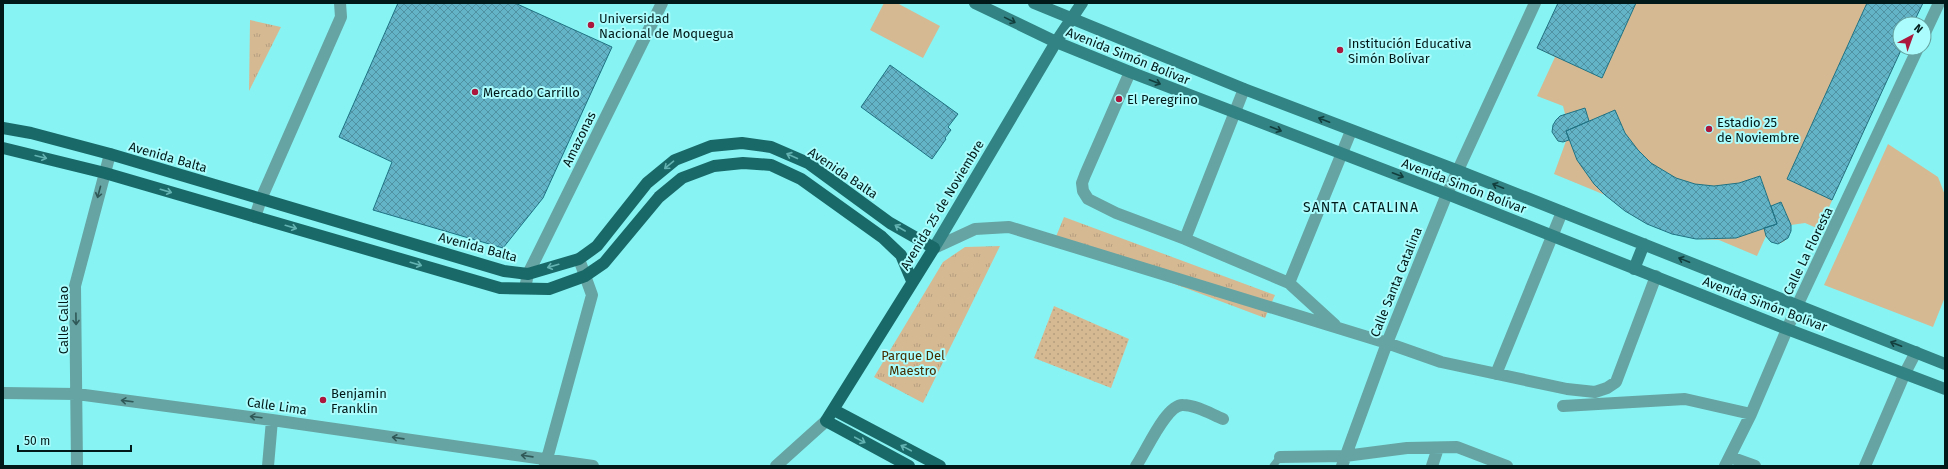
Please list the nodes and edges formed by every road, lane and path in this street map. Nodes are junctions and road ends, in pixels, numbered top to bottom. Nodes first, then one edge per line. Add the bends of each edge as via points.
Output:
1 (340, 3) edge
2 (662, 3) edge
3 (975, 3) edge
4 (1034, 3) edge
5 (1082, 3) edge
6 (1535, 3) edge
7 (1939, 3) edge
8 (1932, 18) edge
9 (1072, 19) junction
10 (1056, 42) junction
11 (1914, 56) edge
12 (1130, 72) junction
13 (1244, 89) junction
14 (1235, 113) junction
15 (3, 128) edge
16 (1351, 131) junction
17 (3, 148) edge
18 (110, 154) junction
19 (1341, 154) junction
20 (1459, 171) junction
21 (104, 173) junction
22 (1447, 194) junction
23 (261, 199) junction
24 (1562, 212) junction
25 (255, 217) junction
26 (1552, 236) junction
27 (1185, 239) junction
28 (1644, 244) junction
29 (934, 248) junction
30 (579, 259) junction
31 (1634, 269) junction
32 (528, 274) junction
33 (585, 276) junction
34 (1656, 276) junction
35 (912, 281) junction
36 (1289, 283) junction
37 (525, 288) junction
38 (1797, 306) junction
39 (1338, 327) junction
40 (1787, 329) junction
41 (1387, 343) junction
42 (1916, 352) junction
43 (1945, 364) edge
44 (1905, 373) junction
45 (1496, 374) junction
46 (1945, 388) edge
47 (3, 393) edge
48 (77, 394) junction
49 (1563, 406) dead end
50 (834, 410) junction
51 (1751, 414) junction
52 (1223, 419) dead end
53 (272, 420) junction
54 (826, 421) junction
55 (1438, 448) junction
56 (1344, 461) edge
57 (1728, 461) edge
58 (546, 462) edge
59 (1277, 462) edge
60 (77, 466) edge
61 (268, 466) edge
62 (593, 466) edge
63 (776, 466) edge
64 (909, 466) edge
65 (940, 466) edge
66 (1136, 466) edge
67 (1432, 466) edge
68 (1507, 466) edge
69 (1755, 466) edge
70 (1865, 466) edge

1 - 23 street via 341,17
2 - 32 street, Amazonas
3 -> 10 main road, Avenida Simón Bolívar
4 - 9 main road, Avenida Simón Bolívar
5 - 9 main road, Avenida 25 de Noviembre
6 - 20 street, Calle Santa Catalina
7 - 8 street
9 - 10 main road, Avenida 25 de Noviembre
9 - 13 main road, Avenida Simón Bolívar
10 - 12 main road, Avenida Simón Bolívar
10 - 29 main road, Avenida 25 de Noviembre
11 - 38 street, Calle La Floresta
12 -> 14 main road, Avenida Simón Bolívar
12 - 27 street via 1082,183 1083,191 1088,199
13 - 14 street
16 -> 13 main road, Avenida Simón Bolívar
14 -> 19 main road, Avenida Simón Bolívar
14 - 27 street
15 - 18 main road, Avenida Balta
16 - 19 street
16 - 20 main road, Avenida Simón Bolívar
17 -> 21 main road
18 - 21 street, Calle Callao
18 - 23 main road, Avenida Balta
19 -> 22 main road, Avenida Simón Bolívar
19 - 36 street
20 - 22 street, Calle Santa Catalina
24 -> 20 main road, Avenida Simón Bolívar
21 -> 25 main road
21 -> 48 street, Calle Callao via 75,286
22 - 26 main road, Avenida Simón Bolívar
22 - 41 street, Calle Santa Catalina
23 - 25 street
23 - 32 main road, Avenida Balta via 504,272
24 - 26 street
24 - 28 main road, Avenida Simón Bolívar
25 -> 37 main road via 500,288
26 - 31 main road, Avenida Simón Bolívar
26 - 45 street
27 - 36 street
28 - 31 main road
38 -> 28 main road, Avenida Simón Bolívar
29 -> 30 main road, Avenida Balta via 890,223 808,163 771,147 742,143 711,146 676,160 647,183 597,246
29 - 35 main road, Avenida 25 de Noviembre
29 - 39 street via 975,229 1009,227
30 -> 32 main road, Avenida Balta
30 - 33 street
31 - 34 main road, Avenida Simón Bolívar
32 - 37 street, Amazonas
33 - 35 main road via 604,263 658,197 682,178 714,166 743,163 771,165 807,183 882,236 901,255
33 - 37 main road via 549,289
33 - 58 street via 592,294
34 - 40 main road, Avenida Simón Bolívar
34 - 45 street via 1616,382 1607,388 1595,392 1567,389
35 - 50 main road, Avenida 25 de Noviembre
36 - 39 street
38 - 40 street, Calle La Floresta
42 -> 38 main road, Avenida Simón Bolívar
39 - 41 street
40 - 44 main road, Avenida Simón Bolívar
40 - 51 street, Calle La Floresta
41 - 45 street via 1441,362
41 - 56 street, Calle Santa Catalina
42 - 43 main road, Avenida Simón Bolívar
42 - 44 street
44 - 46 main road, Avenida Simón Bolívar
44 - 70 street
47 - 48 street, Calle Lima
53 -> 48 street, Calle Lima
48 - 60 street, Calle Callao
49 - 51 street via 1685,399
50 - 54 main road, Avenida 25 de Noviembre
65 -> 50 main road
51 - 57 street, Calle La Floresta
52 - 66 street via 1185,404 1178,405 1162,422
58 -> 53 street, Calle Lima
53 - 61 street
54 - 63 street
54 -> 64 main road
55 - 56 street via 1407,448
55 - 67 street
55 - 68 street via 1457,447
56 - 59 street
57 - 69 street
58 - 62 street, Calle Lima

